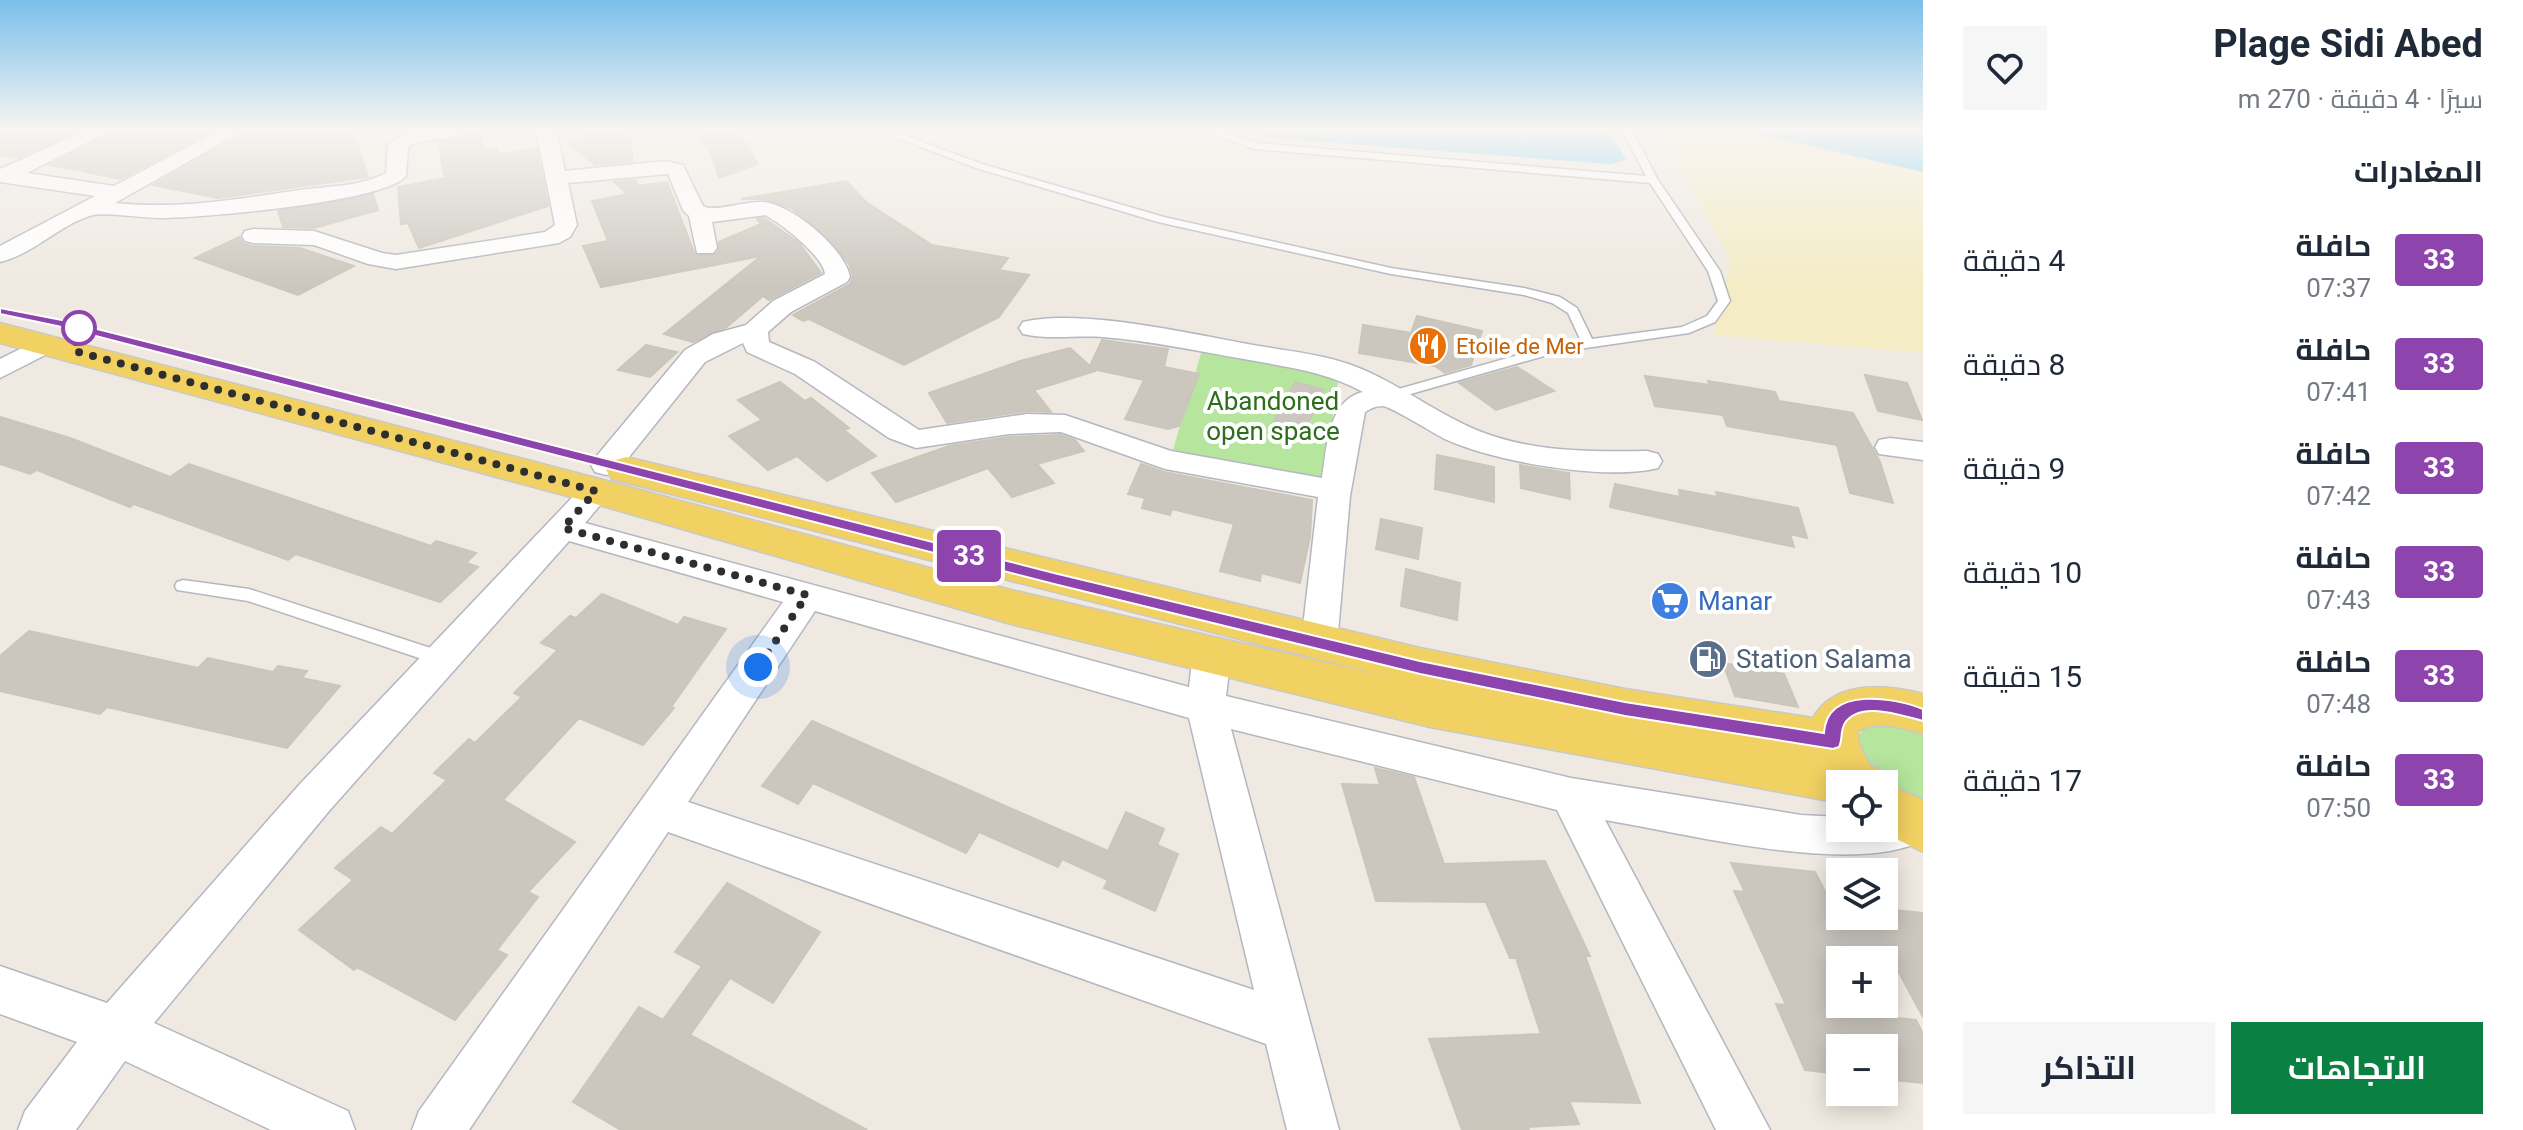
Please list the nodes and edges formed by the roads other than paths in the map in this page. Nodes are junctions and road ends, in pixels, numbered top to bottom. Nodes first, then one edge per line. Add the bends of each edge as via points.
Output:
1 (40, 182) edge
2 (138, 182) edge
3 (381, 182) edge
4 (559, 182) edge
5 (682, 182) edge
6 (1032, 182) edge
7 (1654, 182) edge
8 (117, 193) junction
9 (93, 207) junction
10 (700, 214) junction
11 (253, 236) dead end
12 (705, 248) dead end
13 (0, 255) edge
14 (0, 311) edge
15 (1032, 328) dead end
16 (755, 331) junction
17 (0, 333) edge
18 (1588, 343) junction
19 (46, 344) junction
20 (0, 370) edge
21 (1386, 397) junction
22 (1890, 447) dead end
23 (1923, 451) edge
24 (1647, 461) dead end
25 (601, 478) junction
26 (1335, 490) junction
27 (563, 528) junction
28 (183, 586) dead end
29 (807, 595) junction
30 (1319, 644) junction
31 (1212, 655) junction
32 (440, 658) junction
33 (1206, 707) junction
34 (1923, 714) edge
35 (1849, 770) edge
36 (1571, 796) junction
37 (660, 811) junction
38 (1907, 819) edge
39 (0, 990) edge
40 (1289, 1027) junction
41 (116, 1031) junction
42 (44, 1130) edge
43 (329, 1130) edge
44 (438, 1130) edge
45 (1313, 1130) edge
46 (1744, 1130) edge

1 - 8 street
2 - 8 street
3 - 9 street via 184,213
4 - 11 street via 565,229 540,241 384,262 321,239
5 - 10 street
6 - 18 lane via 1162,220 1391,271 1556,300 1573,311
7 - 18 lane via 1714,271 1724,301 1711,319 1685,330
8 - 9 street
9 - 13 street
10 - 12 street
10 - 16 street via 777,212 836,264 838,277 777,309
14 - 25 main road
15 - 21 street via 1107,328 1313,364 1343,372
16 - 25 street via 722,340 695,356
16 - 26 street via 756,346 805,368 916,439 1049,422 1165,460
17 - 19 main road
18 - 21 lane
19 - 20 street
19 - 25 main road
21 - 24 street via 1495,446 1543,457
21 - 26 street via 1352,408
22 - 23 street
25 - 27 street
25 - 30 main road
25 - 31 main road via 1011,607
26 - 30 street
27 - 29 street
27 - 32 street
28 - 32 lane via 249,595
29 - 33 street
29 - 37 street
30 - 35 main road via 1625,709
31 - 33 street
31 - 35 main road via 1430,707
32 - 41 street
33 - 36 street
33 - 40 street
34 - 35 main road via 1886,705 1844,712 1833,725
36 - 38 street via 1801,834 1897,833
36 - 46 street
37 - 40 street
37 - 44 street
39 - 41 street
40 - 45 street
41 - 42 street
41 - 43 street

